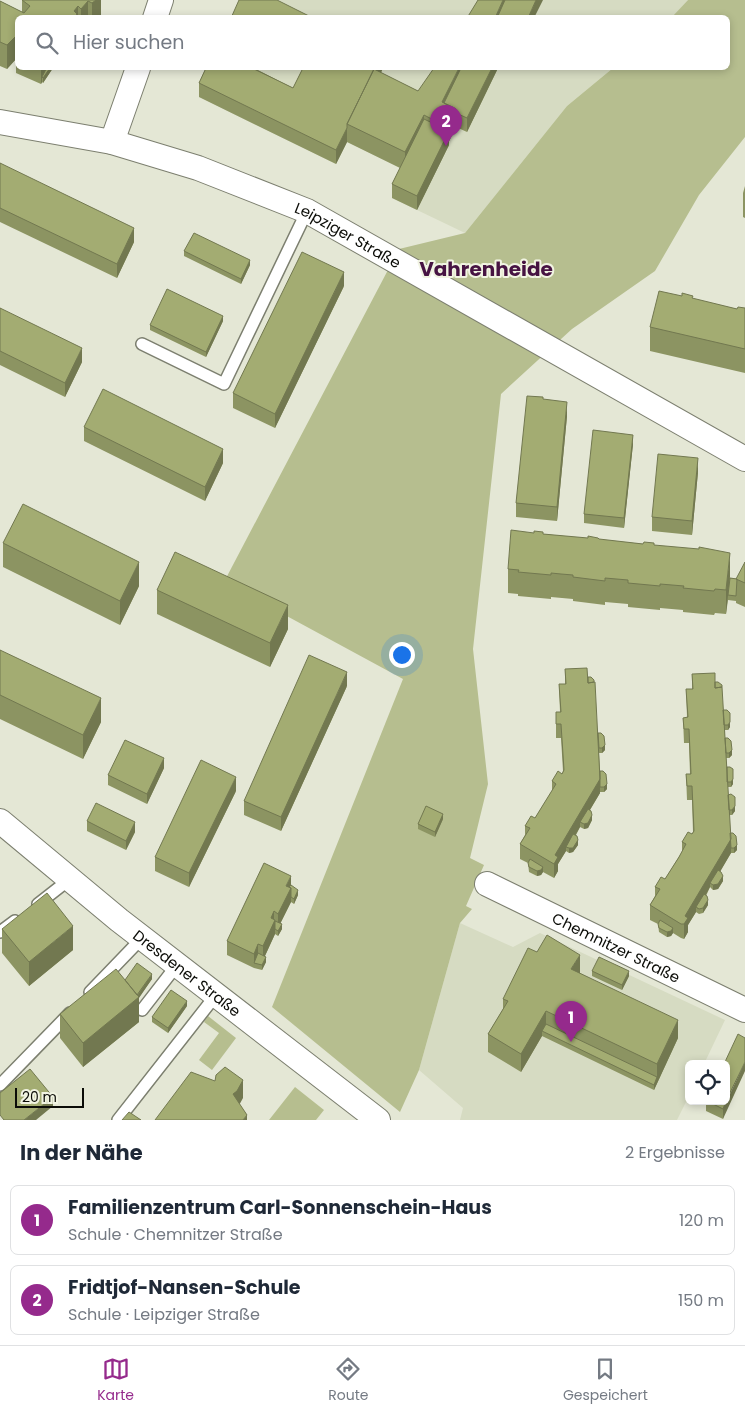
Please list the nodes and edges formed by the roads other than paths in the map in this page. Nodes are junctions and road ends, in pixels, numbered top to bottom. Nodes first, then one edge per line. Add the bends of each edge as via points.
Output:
1 (161, 0) edge
2 (156, 15) edge
3 (137, 70) edge
4 (0, 122) edge
5 (112, 142) junction
6 (307, 211) junction
7 (142, 344) dead end
8 (745, 459) edge
9 (0, 821) edge
10 (70, 879) junction
11 (487, 884) dead end
12 (0, 932) edge
13 (142, 938) junction
14 (177, 964) junction
15 (216, 995) junction
16 (142, 1010) dead end
17 (745, 1010) edge
18 (0, 1085) edge
19 (118, 1120) edge
20 (378, 1120) edge

1 - 2 street
3 - 5 street
4 - 5 street, Leipziger Straße
5 - 6 street, Leipziger Straße via 198,168
6 - 7 lane via 224,384
6 - 8 street, Leipziger Straße
9 - 10 street, Dresdener Straße
10 - 12 lane
10 - 13 street, Dresdener Straße
11 - 17 street, Chemnitzer Straße
13 - 14 street, Dresdener Straße
13 - 18 lane
14 - 15 street, Dresdener Straße
14 - 16 lane
15 - 19 lane
15 - 20 street, Dresdener Straße

